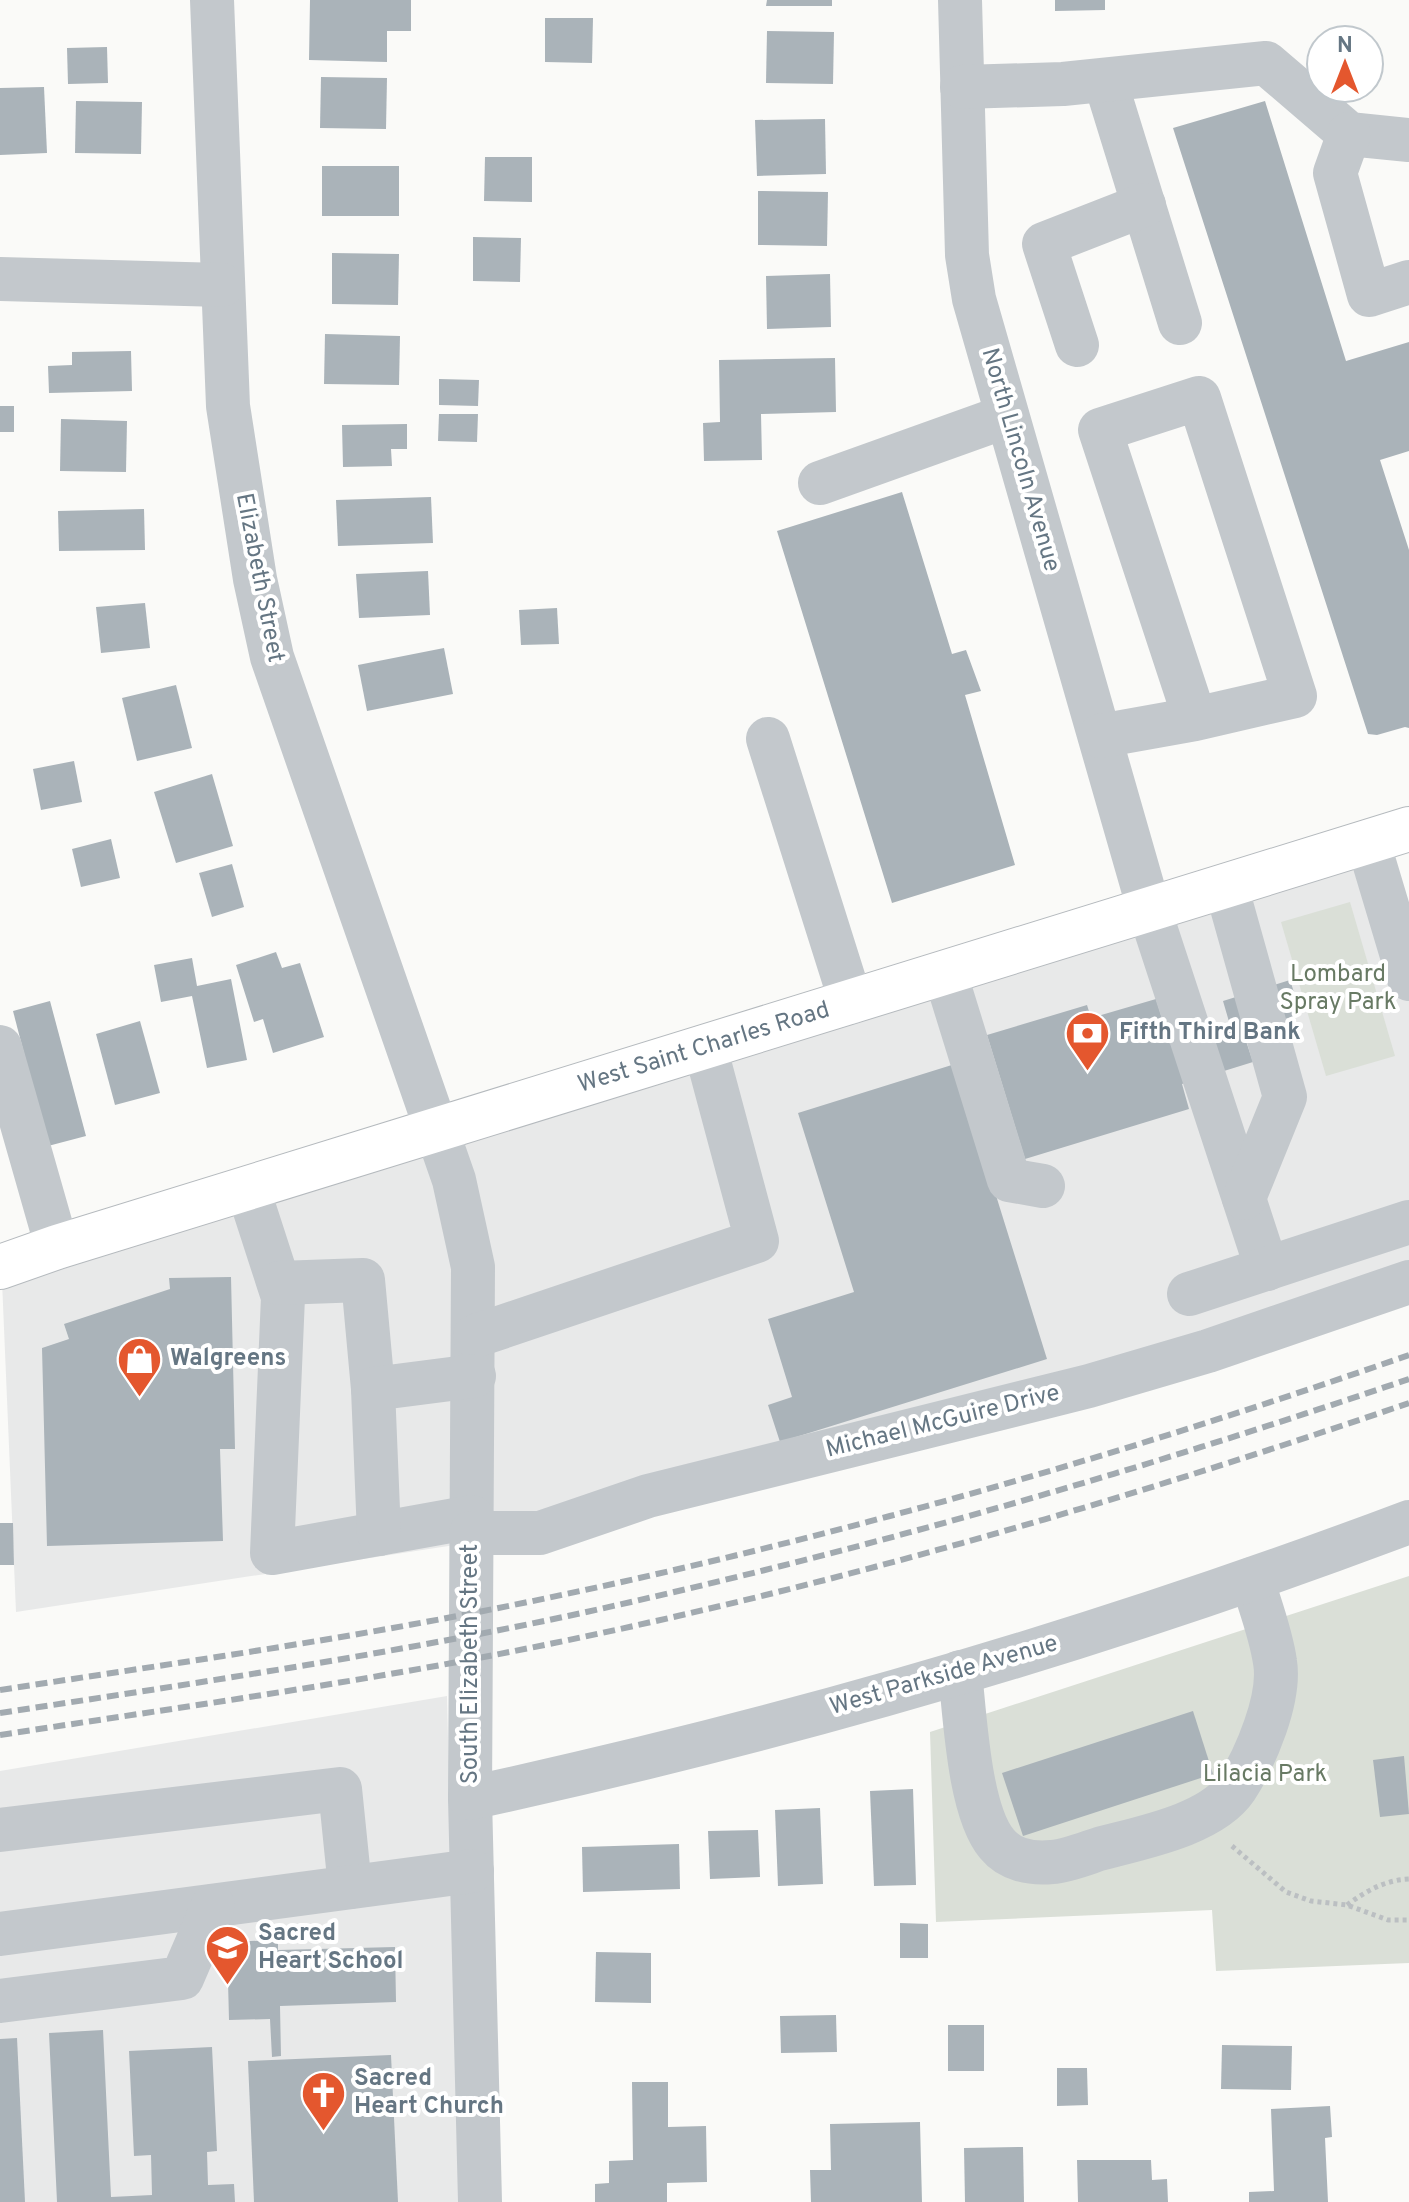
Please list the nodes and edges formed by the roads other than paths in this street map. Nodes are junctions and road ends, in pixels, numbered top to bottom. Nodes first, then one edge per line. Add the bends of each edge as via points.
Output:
1 (212, 0) edge
2 (960, 0) edge
3 (1105, 80) junction
4 (962, 87) junction
5 (1349, 134) junction
6 (1409, 140) edge
7 (1144, 205) junction
8 (0, 279) edge
9 (1409, 282) edge
10 (222, 285) junction
11 (1180, 323) dead end
12 (1077, 345) dead end
13 (1007, 416) junction
14 (820, 483) dead end
15 (1195, 719) junction
16 (1100, 736) junction
17 (768, 739) dead end
18 (1409, 829) edge
19 (1368, 842) junction
20 (1226, 886) junction
21 (1149, 909) junction
22 (945, 973) junction
23 (1409, 979) edge
24 (851, 1002) junction
25 (0, 1047) edge
26 (705, 1047) junction
27 (438, 1131) junction
28 (1043, 1186) dead end
29 (248, 1189) junction
30 (1244, 1198) junction
31 (1409, 1222) edge
32 (57, 1247) junction
33 (0, 1267) edge
34 (1267, 1269) junction
35 (1409, 1282) edge
36 (279, 1283) junction
37 (1189, 1294) dead end
38 (474, 1356) junction
39 (373, 1389) junction
40 (1409, 1522) edge
41 (472, 1525) junction
42 (379, 1534) junction
43 (1252, 1579) junction
44 (960, 1672) junction
45 (470, 1798) junction
46 (0, 1830) edge
47 (472, 1871) junction
48 (350, 1887) junction
49 (213, 1906) junction
50 (0, 1934) edge
51 (0, 2001) edge
52 (480, 2202) edge

1 - 10 street, Elizabeth Street
2 - 4 street, North Lincoln Avenue
3 - 4 street
3 - 5 street via 1266,63
3 - 7 street
4 - 13 street, North Lincoln Avenue via 967,255
5 - 6 street
5 - 9 street via 1335,173 1369,295
7 - 11 street
7 - 12 street via 1044,244
8 - 10 street
10 - 27 street, Elizabeth Street via 228,406 272,657
13 - 14 street
13 - 16 street, North Lincoln Avenue
15 - 15 street via 1295,696 1199,398 1100,430
15 - 16 street
16 - 21 street, North Lincoln Avenue
17 - 24 street
18 - 19 main road, West Saint Charles Road
19 - 20 main road, West Saint Charles Road
19 - 23 street
20 - 21 main road, West Saint Charles Road
20 - 30 street via 1285,1097
21 - 22 main road, West Saint Charles Road
21 - 30 street, North Lincoln Avenue
22 - 24 main road, West Saint Charles Road
22 - 28 street via 1009,1180
24 - 26 main road, West Saint Charles Road
25 - 32 street
26 - 27 main road, West Saint Charles Road
26 - 38 street via 757,1241
27 - 29 main road, West Saint Charles Road
27 - 38 street, South Elizabeth Street via 473,1267
29 - 32 main road, West Saint Charles Road
29 - 36 street
30 - 34 street, North Lincoln Avenue
31 - 34 street
32 - 33 main road, West Saint Charles Road
34 - 37 street
35 - 41 street, Michael McGuire Drive via 1208,1351 648,1496 540,1533
36 - 39 street via 363,1280
36 - 42 street, Michael McGuire Drive via 283,1297 272,1553
38 - 39 street
38 - 41 street, South Elizabeth Street
39 - 42 street
40 - 43 street, West Parkside Avenue
41 - 42 street, Michael McGuire Drive
41 - 45 street, South Elizabeth Street
43 - 44 street, West Parkside Avenue
43 - 44 street via 1276,1663 1276,1691 1252,1760 1234,1791 1213,1809 1177,1827 1054,1862 1006,1854 983,1820 968,1751
44 - 45 street, West Parkside Avenue
45 - 47 street, South Elizabeth Street
46 - 48 street via 340,1789
47 - 48 street
47 - 52 street, South Elizabeth Street
48 - 49 street
49 - 50 street
49 - 51 street via 182,1978

